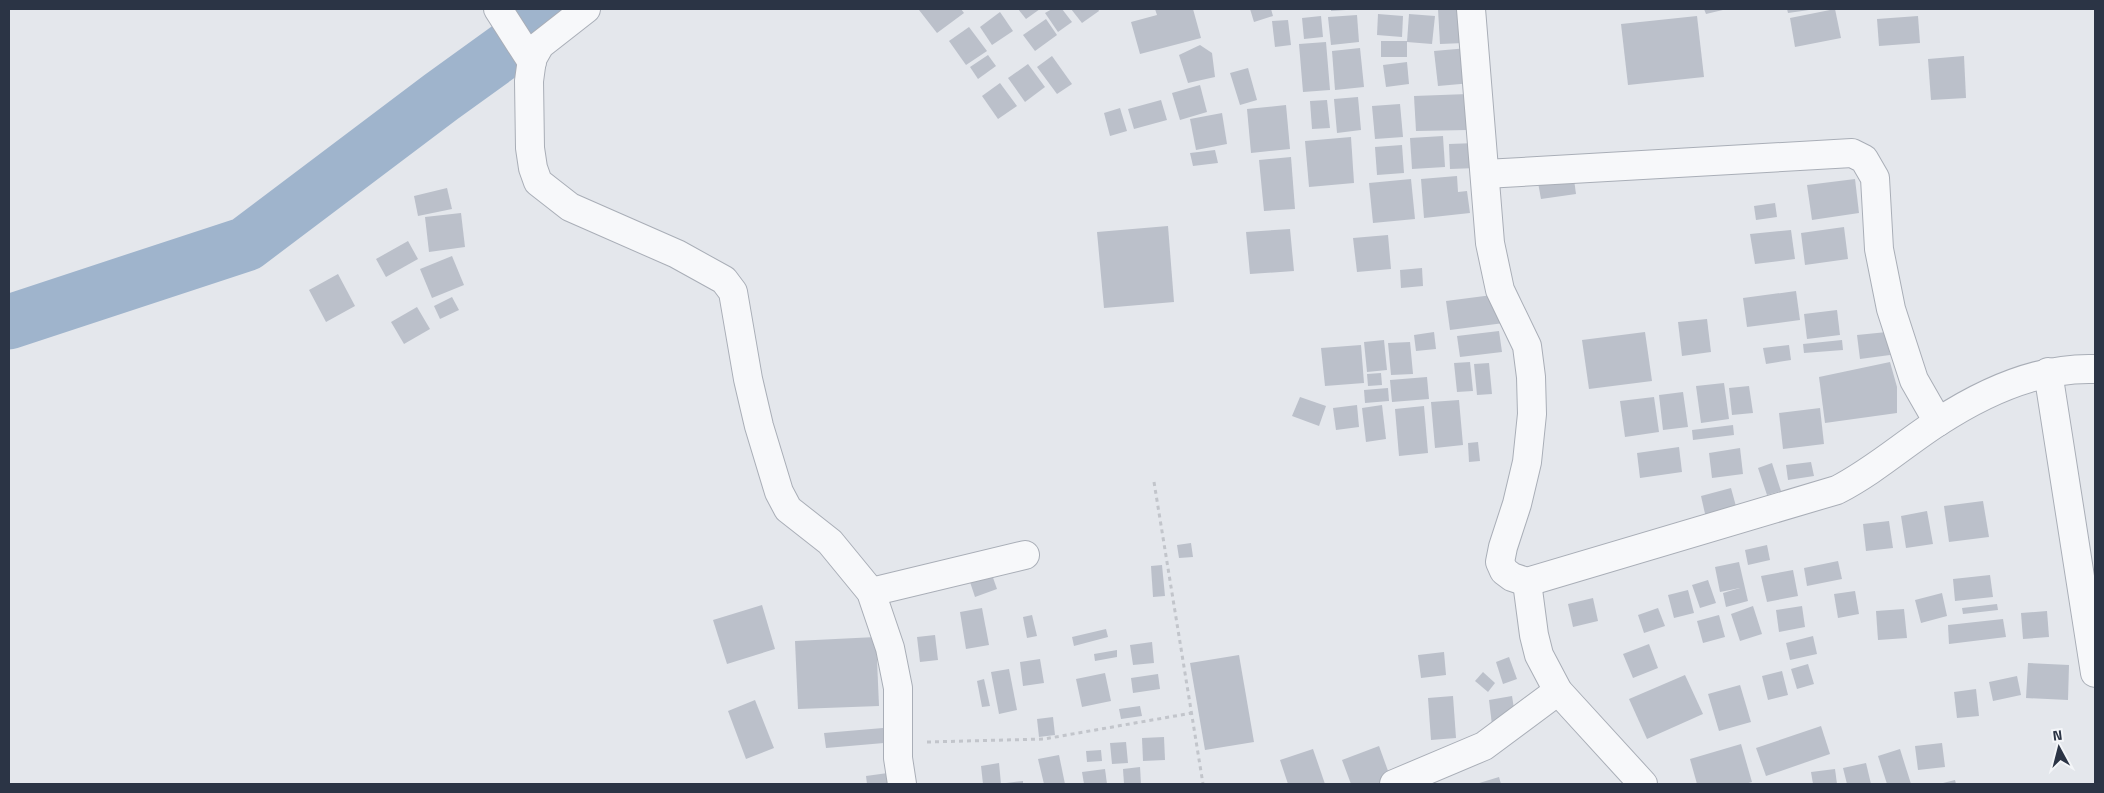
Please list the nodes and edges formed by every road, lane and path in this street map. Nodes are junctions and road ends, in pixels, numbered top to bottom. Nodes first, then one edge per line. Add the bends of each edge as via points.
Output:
1 (498, 9) edge
2 (586, 9) edge
3 (1471, 9) edge
4 (528, 56) junction
5 (1485, 174) junction
6 (2095, 369) edge
7 (2048, 372) junction
8 (1938, 422) junction
9 (1154, 482) dead end
10 (1026, 555) dead end
11 (1527, 582) junction
12 (871, 592) junction
13 (2095, 673) edge
14 (1558, 691) junction
15 (1192, 713) junction
16 (899, 743) junction
17 (902, 784) edge
18 (1203, 784) edge
19 (1394, 784) edge
20 (1643, 784) edge

1 - 4 street
2 - 4 street
3 - 5 street
4 - 12 street via 530,148 538,182 570,207 677,254 724,280 733,292 752,398 779,492 788,509 830,542
5 - 8 street via 1852,153 1864,159 1875,178 1880,249 1891,309 1914,380
5 - 11 street via 1490,243 1500,290 1527,346 1531,377 1532,414 1526,462 1518,504 1500,562 1504,572
6 - 7 street
7 - 8 street via 1994,391
7 - 13 street
8 - 11 street via 1879,466 1837,490
9 - 15 path
10 - 12 street
11 - 14 street via 1539,655
12 - 16 street via 890,648 898,688
14 - 19 street via 1484,746
14 - 20 street
15 - 16 path via 1044,739
15 - 18 path
16 - 17 street

